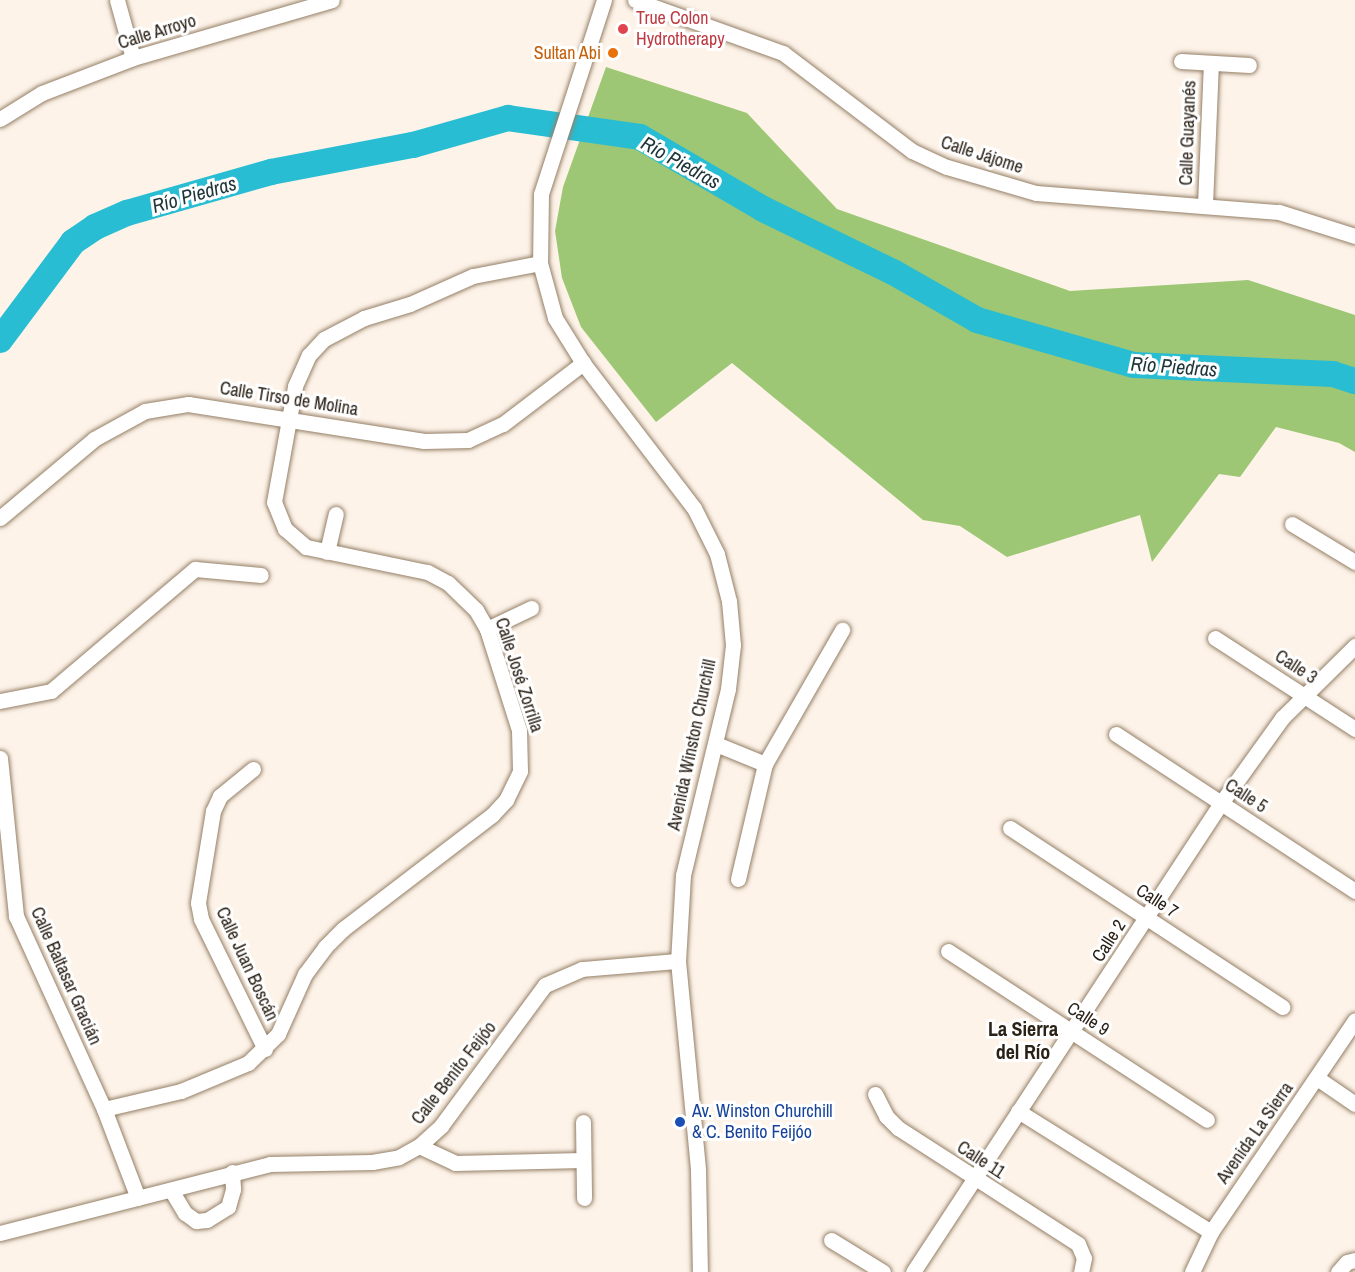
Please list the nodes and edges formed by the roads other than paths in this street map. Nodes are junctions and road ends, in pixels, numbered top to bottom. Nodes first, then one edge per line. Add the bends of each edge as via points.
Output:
1 (117, 0) edge
2 (332, 0) edge
3 (604, 0) edge
4 (635, 0) edge
5 (133, 58) junction
6 (1181, 61) dead end
7 (1210, 63) junction
8 (1249, 65) dead end
9 (0, 118) edge
10 (1205, 205) junction
11 (1355, 236) edge
12 (540, 263) junction
13 (583, 363) junction
14 (290, 418) junction
15 (336, 514) dead end
16 (0, 518) edge
17 (1292, 524) dead end
18 (327, 552) junction
19 (1355, 562) edge
20 (261, 575) dead end
21 (531, 608) dead end
22 (487, 629) junction
23 (842, 630) dead end
24 (1215, 638) dead end
25 (1355, 646) edge
26 (1303, 695) junction
27 (0, 701) edge
28 (1355, 729) edge
29 (1116, 734) dead end
30 (716, 744) junction
31 (0, 758) edge
32 (765, 764) junction
33 (253, 769) dead end
34 (1221, 803) junction
35 (1010, 828) dead end
36 (738, 879) dead end
37 (1355, 891) edge
38 (1147, 918) junction
39 (948, 951) dead end
40 (678, 961) junction
41 (1283, 1007) dead end
42 (1355, 1020) edge
43 (1072, 1032) junction
44 (265, 1049) junction
45 (1317, 1078) junction
46 (875, 1094) dead end
47 (1355, 1104) edge
48 (104, 1109) junction
49 (1018, 1111) junction
50 (1207, 1120) dead end
51 (583, 1122) dead end
52 (419, 1146) junction
53 (582, 1160) junction
54 (232, 1172) junction
55 (972, 1179) junction
56 (171, 1190) junction
57 (138, 1198) junction
58 (584, 1198) dead end
59 (1211, 1232) junction
60 (0, 1233) edge
61 (831, 1240) dead end
62 (1355, 1260) edge
63 (700, 1272) edge
64 (883, 1272) edge
65 (913, 1272) edge
66 (1081, 1272) edge
67 (1192, 1272) edge
68 (1338, 1272) edge

1 - 5 street
2 - 5 street, Calle Arroyo
3 - 12 street, Avenida Winston Churchill via 541,194
4 - 10 street, Calle Jájome via 783,53 912,151 947,167 1036,193
5 - 9 street, Calle Arroyo via 42,93
6 - 7 street
7 - 8 street
7 - 10 street, Calle Guayanés
10 - 11 street, Calle Jájome via 1279,212
12 - 13 street, Avenida Winston Churchill via 555,318
12 - 14 street, Calle José Zorrilla via 473,276 410,304 341,327 309,355 295,386
13 - 14 street, Calle Tirso de Molina via 503,424 468,440 424,441
13 - 30 street, Avenida Winston Churchill via 694,508 717,554 729,600 732,645
14 - 16 street, Calle Tirso de Molina via 188,404 145,411 94,439
14 - 18 street, Calle José Zorrilla via 274,502 285,529 295,539
15 - 18 street
17 - 19 street
18 - 22 street, Calle José Zorrilla via 427,572 463,595
20 - 27 street via 195,569 51,691
21 - 22 street
22 - 44 street, Calle José Zorrilla via 522,751 520,771 506,800 325,947 305,974 288,1017
23 - 32 street
24 - 26 street, Calle 3
25 - 26 street, Calle 2
26 - 28 street, Calle 3
26 - 34 street, Calle 2
29 - 34 street, Calle 5
30 - 32 street
30 - 40 street, Avenida Winston Churchill via 683,875
31 - 48 street, Calle Baltasar Gracián via 16,916
32 - 36 street
33 - 44 street, Calle Juan Boscán via 220,796 213,811 198,903 201,919
34 - 37 street, Calle 5
34 - 38 street, Calle 2
35 - 38 street, Calle 7
38 - 41 street, Calle 7
38 - 43 street, Calle 2
39 - 43 street, Calle 9
40 - 52 street, Calle Benito Feijóo via 582,969 545,985 441,1126
40 - 63 street, Avenida Winston Churchill via 698,1170
42 - 45 street, Avenida La Sierra
43 - 49 street, Calle 2
43 - 50 street, Calle 9
44 - 48 street, Calle José Zorrilla via 248,1063 181,1091
45 - 47 street
45 - 59 street, Avenida La Sierra
46 - 55 street, Calle 11 via 886,1116 898,1128
48 - 57 street, Calle Baltasar Gracián
49 - 55 street, Calle 2
49 - 59 street
51 - 53 street
52 - 53 street via 455,1163
52 - 54 street, Calle Benito Feijóo via 399,1157 372,1162 270,1164
53 - 58 street
54 - 56 street, Calle Benito Feijóo
54 - 56 street via 228,1207 207,1220 196,1221 185,1213
55 - 65 street, Calle 2
55 - 66 street, Calle 11 via 1078,1244 1084,1258
56 - 57 street, Calle Benito Feijóo
57 - 60 street
59 - 67 street, Avenida La Sierra
61 - 64 street
62 - 68 street

